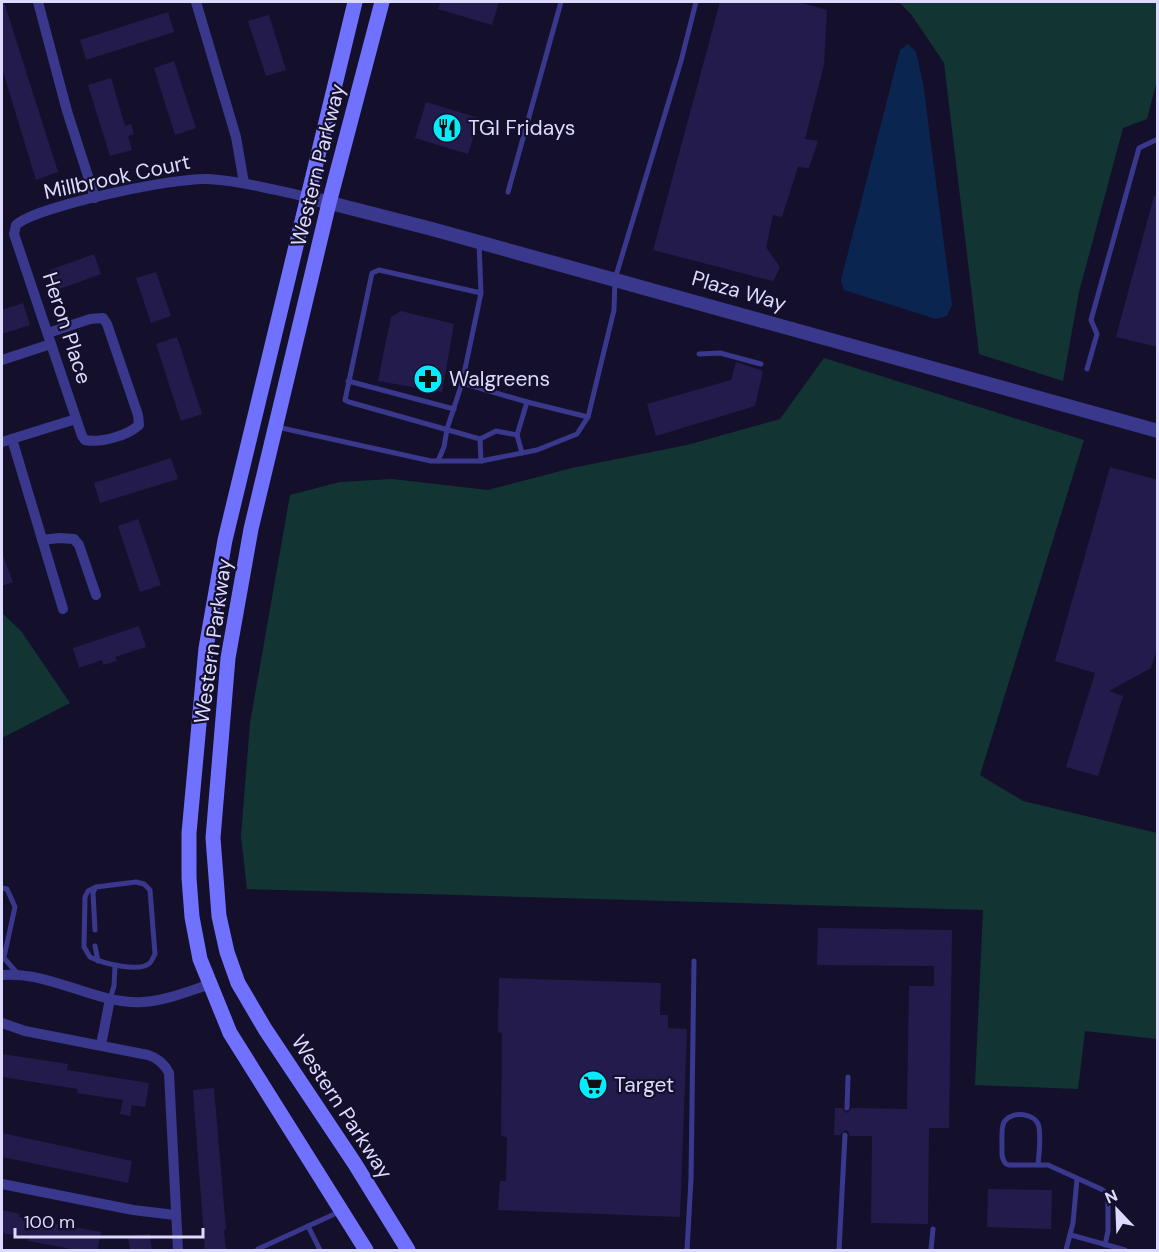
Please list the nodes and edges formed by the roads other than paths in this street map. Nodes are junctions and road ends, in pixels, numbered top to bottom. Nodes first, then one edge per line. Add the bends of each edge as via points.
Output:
1 (38, 2) edge
2 (196, 2) edge
3 (355, 2) edge
4 (382, 2) edge
5 (561, 2) edge
6 (696, 2) edge
7 (1158, 139) edge
8 (244, 183) junction
9 (508, 192) dead end
10 (307, 197) junction
11 (95, 198) junction
12 (329, 203) junction
13 (14, 234) joint
14 (479, 242) junction
15 (615, 279) junction
16 (481, 292) junction
17 (48, 333) junction
18 (51, 344) junction
19 (699, 354) dead end
20 (2, 360) edge
21 (761, 364) dead end
22 (1087, 369) dead end
23 (348, 381) junction
24 (462, 383) junction
25 (527, 402) junction
26 (454, 409) junction
27 (588, 417) junction
28 (76, 419) junction
29 (275, 427) junction
30 (447, 429) junction
31 (1158, 431) edge
32 (517, 435) junction
33 (480, 439) junction
34 (7, 440) edge
35 (522, 453) junction
36 (438, 461) junction
37 (481, 461) junction
38 (42, 540) junction
39 (96, 595) dead end
40 (63, 609) dead end
41 (96, 887) junction
42 (2, 888) edge
43 (95, 930) dead end
44 (95, 946) dead end
45 (3, 957) edge
46 (694, 961) dead end
47 (98, 962) junction
48 (115, 966) junction
49 (18, 974) junction
50 (2, 975) edge
51 (211, 984) junction
52 (110, 999) junction
53 (2, 1023) edge
54 (101, 1046) junction
55 (848, 1077) dead end
56 (846, 1108) dead end
57 (845, 1136) dead end
58 (1038, 1165) junction
59 (1077, 1179) junction
60 (2, 1184) edge
61 (341, 1212) junction
62 (175, 1215) junction
63 (308, 1226) junction
64 (933, 1229) dead end
65 (1071, 1235) junction
66 (1105, 1245) junction
67 (258, 1249) dead end
68 (177, 1251) edge
69 (320, 1251) edge
70 (366, 1251) edge
71 (408, 1251) edge
72 (687, 1251) edge
73 (839, 1251) edge
74 (931, 1251) edge
75 (1066, 1251) edge
76 (1125, 1251) edge

1 - 11 street
2 - 8 street via 237,137
3 - 10 main road, Western Parkway
4 - 12 main road, Western Parkway
5 - 9 lane
6 - 15 lane
7 - 22 lane via 1139,147 1091,320 1097,334
8 - 10 street, Millbrook Court
8 - 11 street, Millbrook Court via 186,180
10 - 12 street, Plaza Way
10 - 51 main road, Western Parkway via 225,540 206,648 189,833 189,878 200,959
11 - 13 street, Millbrook Court via 32,216 16,225
12 - 14 street, Plaza Way
12 - 29 main road, Western Parkway
13 - 17 street, Heron Place
14 - 15 street, Plaza Way
14 - 16 lane
15 - 27 lane via 614,310
15 - 31 street, Plaza Way
16 - 23 lane via 375,270
16 - 24 lane
17 - 18 street, Heron Place
17 - 28 street, Heron Place via 103,318 139,425 133,431 94,442 82,436
18 - 20 street
18 - 28 street, Heron Place
19 - 21 lane via 720,353
23 - 26 lane
23 - 30 lane via 345,398 349,402
24 - 25 lane
24 - 26 lane
25 - 27 lane
25 - 32 lane
26 - 30 lane
27 - 35 lane via 577,434
28 - 34 street
29 - 36 lane
29 - 71 main road, Western Parkway via 251,529 225,690 213,838 219,916 227,952 248,1002
30 - 33 lane
30 - 36 lane
32 - 33 lane via 496,431
32 - 35 lane
33 - 37 lane
34 - 38 street
35 - 37 lane
36 - 37 lane
38 - 39 street via 74,539 79,544
38 - 40 street
41 - 43 lane
41 - 47 lane via 85,897 84,947
41 - 48 lane via 136,882 150,890 154,954 151,962 144,966
42 - 45 lane via 7,889 15,907
44 - 47 lane
45 - 49 lane
46 - 72 lane
47 - 48 lane
48 - 52 lane
49 - 50 street
49 - 52 street
51 - 52 street via 142,1002
51 - 61 main road, Western Parkway via 230,1033
52 - 54 street
53 - 54 street
54 - 62 street via 156,1057 167,1068
55 - 56 lane
57 - 73 lane
58 - 58 lane via 1009,1165 1004,1161 1003,1126 1008,1119 1024,1115 1037,1122
58 - 59 lane via 1048,1165
59 - 65 lane
59 - 66 lane via 1108,1194
60 - 62 street
61 - 63 lane
61 - 70 main road, Western Parkway
62 - 68 street
63 - 67 lane
63 - 69 lane
64 - 74 lane
65 - 66 lane
65 - 75 lane
66 - 76 lane

